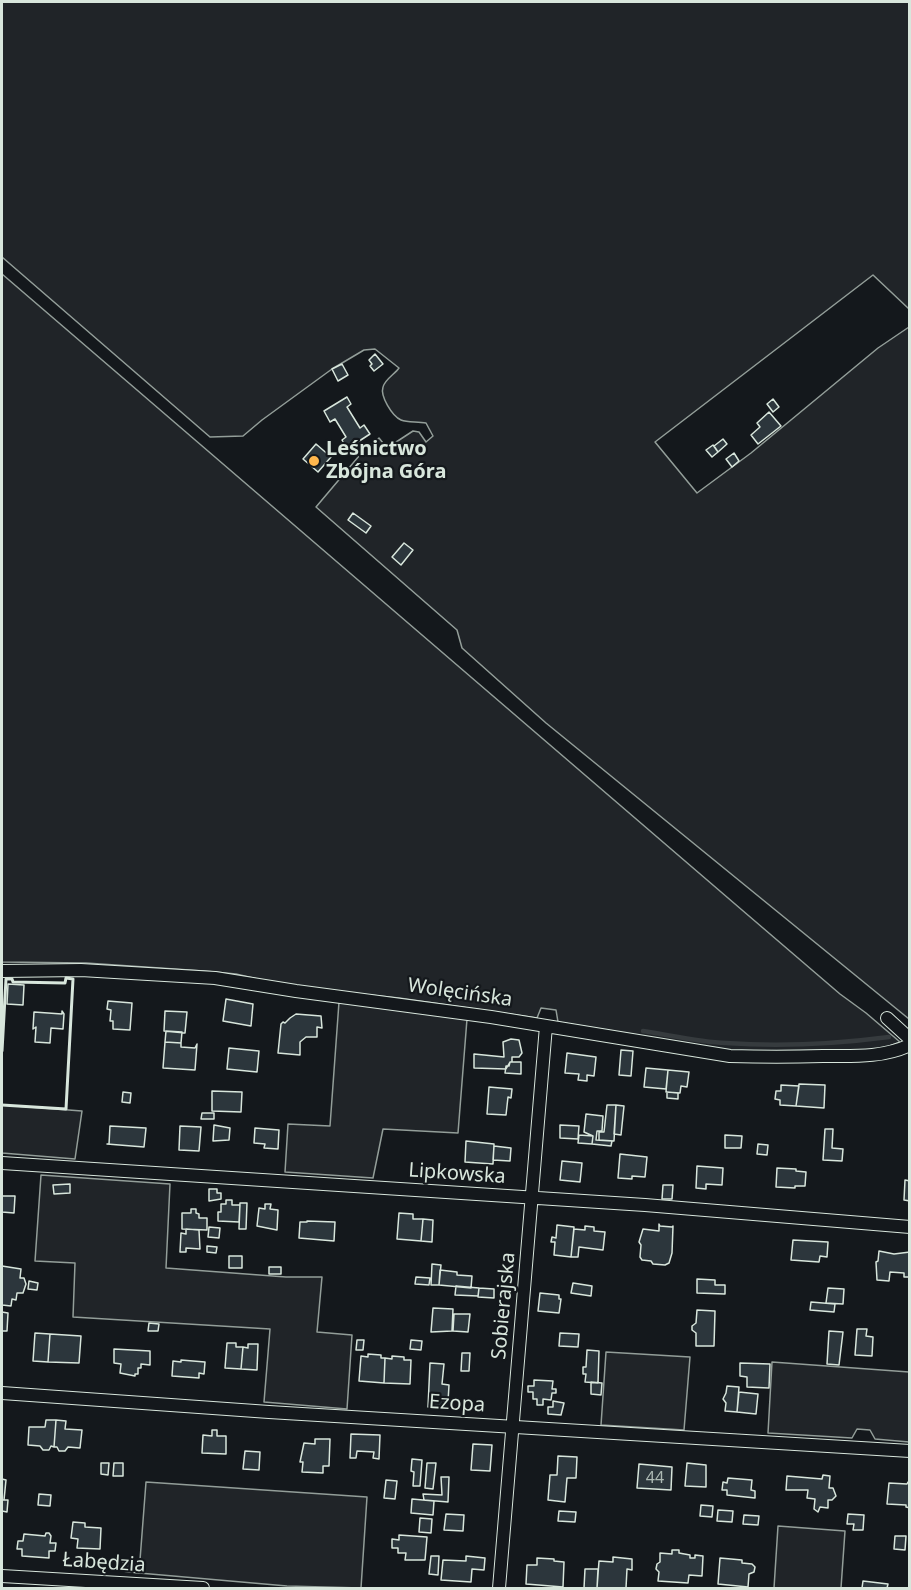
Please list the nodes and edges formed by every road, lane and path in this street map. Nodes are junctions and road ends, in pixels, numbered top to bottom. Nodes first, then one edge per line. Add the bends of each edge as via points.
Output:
1 (2, 971) edge
2 (887, 1018) dead end
3 (546, 1026) junction
4 (909, 1039) edge
5 (909, 1045) edge
6 (2, 1162) edge
7 (532, 1199) junction
8 (909, 1227) edge
9 (2, 1393) edge
10 (513, 1427) junction
11 (909, 1451) edge
12 (2, 1575) edge
13 (203, 1588) edge
14 (499, 1588) edge

1 - 3 street, Wolęcińska via 215,978
2 - 4 street
3 - 5 street, Wolęcińska via 730,1056 878,1055
3 - 7 street, Sobierajska
6 - 7 street, Lipkowska
7 - 8 street, Lipkowska
7 - 10 street, Sobierajska
9 - 10 street, Ezopa
10 - 11 street, Ezopa
10 - 14 street, Sobierajska
12 - 13 street, Łabędzia

